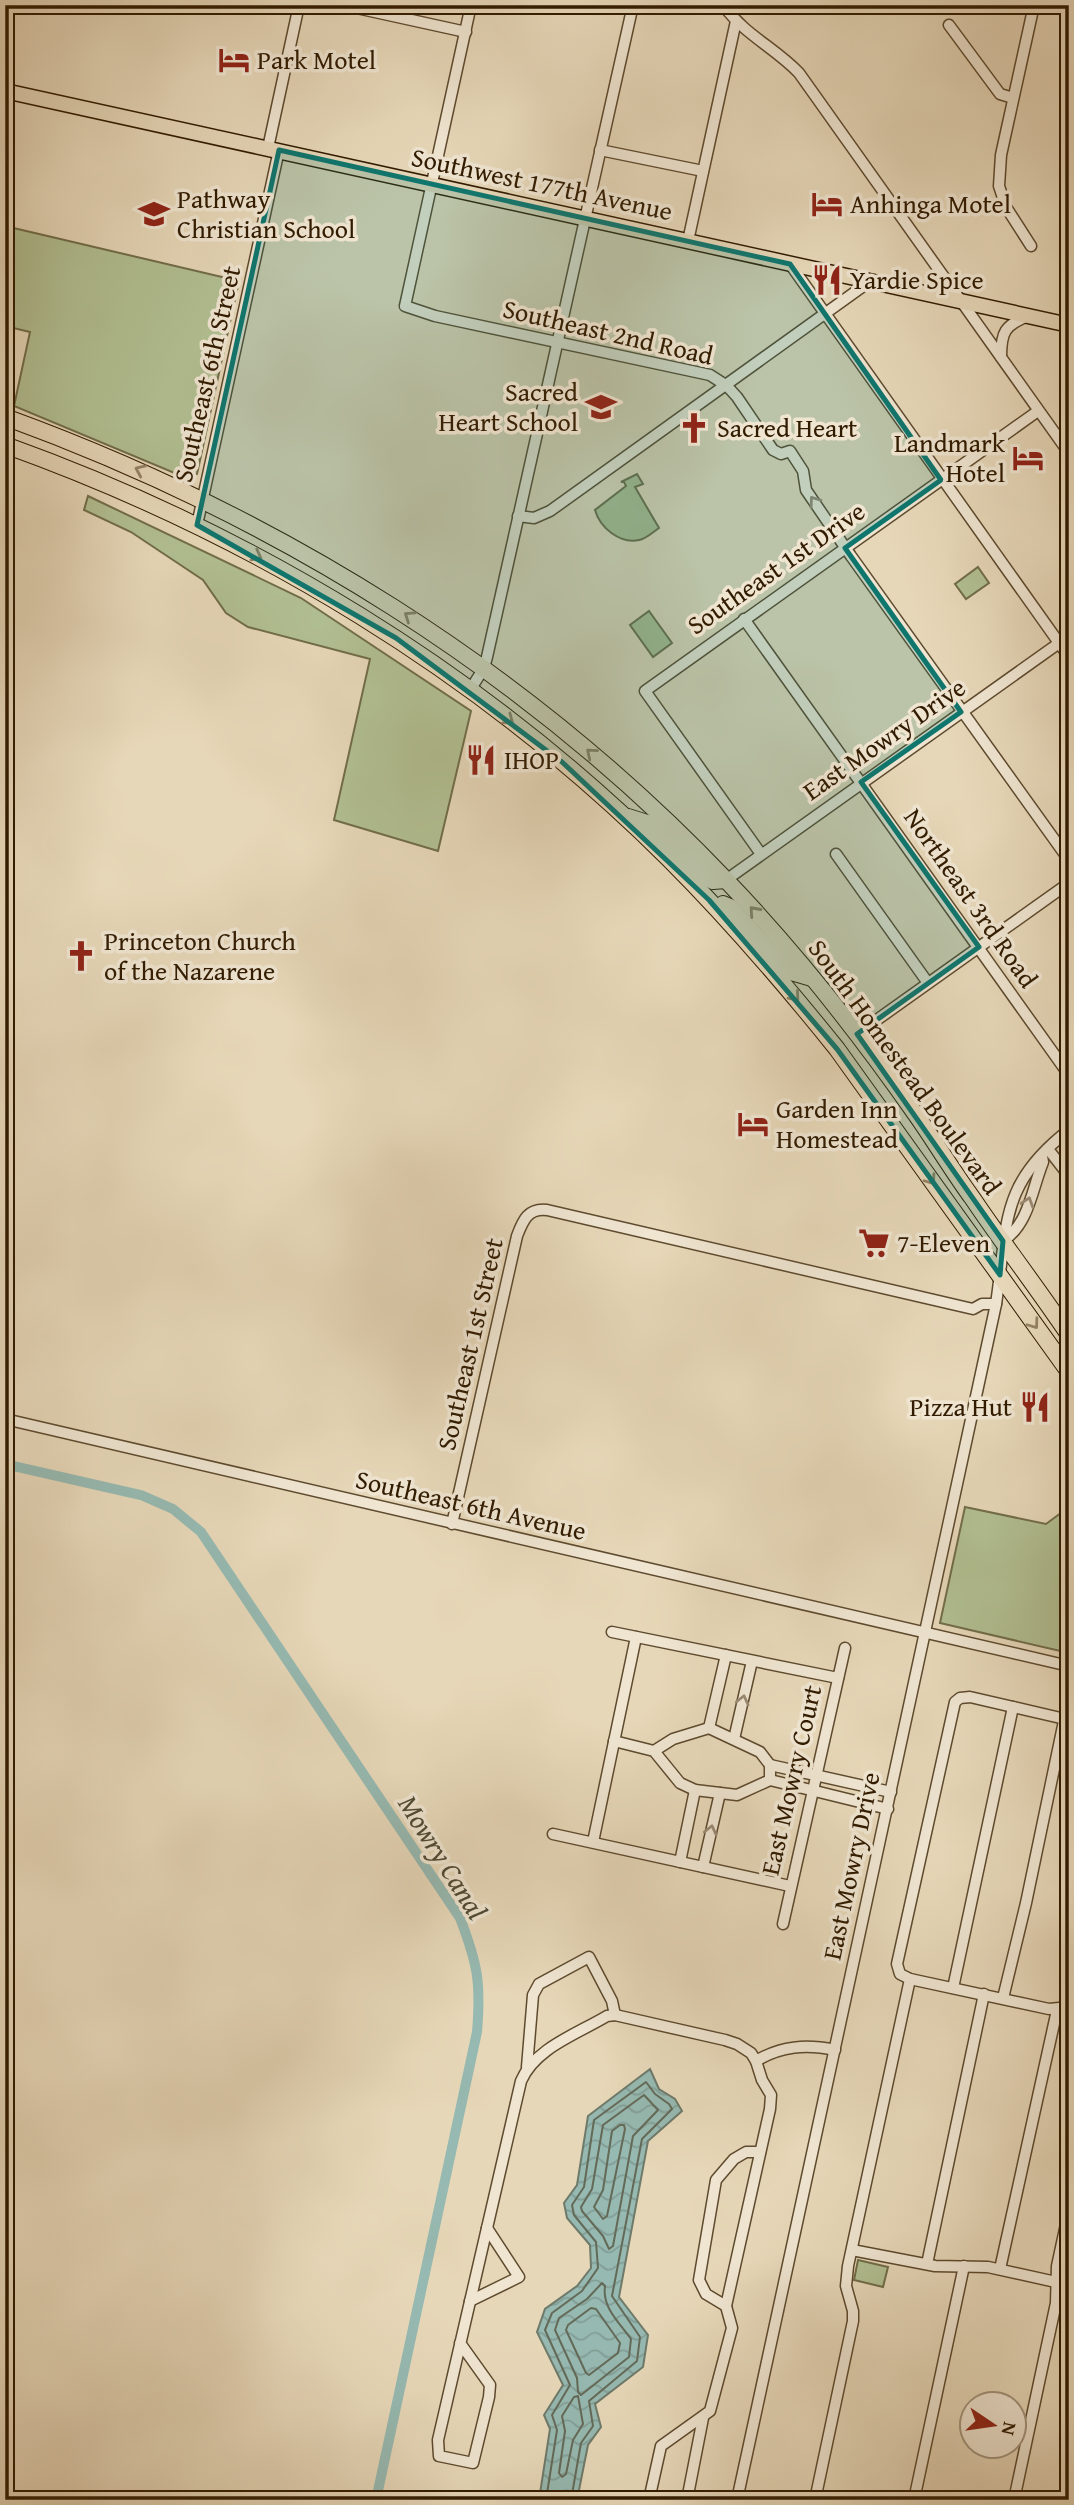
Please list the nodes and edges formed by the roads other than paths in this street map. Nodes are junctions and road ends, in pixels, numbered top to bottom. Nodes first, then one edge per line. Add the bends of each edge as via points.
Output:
1 (299, 5) edge
2 (343, 5) edge
3 (471, 5) edge
4 (632, 5) edge
5 (723, 5) edge
6 (1034, 5) edge
7 (736, 21) junction
8 (949, 25) dead end
9 (466, 32) junction
10 (5, 91) edge
11 (1013, 98) junction
12 (274, 149) junction
13 (600, 150) junction
14 (703, 171) junction
15 (431, 185) junction
16 (584, 219) junction
17 (688, 241) junction
18 (1031, 246) dead end
19 (790, 264) junction
20 (869, 282) junction
21 (961, 302) junction
22 (824, 314) junction
23 (1028, 316) junction
24 (1069, 325) edge
25 (558, 343) junction
26 (1001, 357) junction
27 (727, 386) junction
28 (1038, 411) junction
29 (5, 417) edge
30 (5, 445) edge
31 (1069, 453) edge
32 (941, 480) junction
33 (202, 499) junction
34 (518, 516) junction
35 (197, 525) junction
36 (845, 548) junction
37 (744, 619) junction
38 (1064, 639) edge
39 (1069, 657) edge
40 (484, 668) junction
41 (470, 690) junction
42 (961, 712) junction
43 (861, 782) junction
44 (623, 816) junction
45 (761, 854) junction
46 (836, 854) dead end
47 (1069, 860) edge
48 (726, 880) junction
49 (1069, 883) edge
50 (713, 905) junction
51 (979, 947) junction
52 (812, 978) junction
53 (928, 983) junction
54 (857, 1034) junction
55 (1069, 1075) edge
56 (1069, 1130) edge
57 (1045, 1152) junction
58 (1069, 1176) edge
59 (1003, 1241) junction
60 (1000, 1275) junction
61 (996, 1304) junction
62 (973, 1309) junction
63 (991, 1327) junction
64 (1069, 1335) edge
65 (1069, 1372) edge
66 (5, 1419) edge
67 (452, 1524) junction
68 (612, 1632) dead end
69 (926, 1633) junction
70 (636, 1637) junction
71 (845, 1648) dead end
72 (726, 1656) junction
73 (752, 1661) junction
74 (1069, 1666) edge
75 (838, 1678) junction
76 (1069, 1697) edge
77 (1013, 1707) junction
78 (1065, 1719) junction
79 (709, 1728) junction
80 (734, 1739) junction
81 (614, 1741) junction
82 (654, 1751) junction
83 (770, 1765) junction
84 (815, 1776) junction
85 (769, 1780) junction
86 (695, 1790) junction
87 (811, 1791) junction
88 (891, 1792) junction
89 (720, 1793) junction
90 (888, 1809) junction
91 (553, 1834) dead end
92 (593, 1842) junction
93 (680, 1862) junction
94 (703, 1867) junction
95 (790, 1886) junction
96 (783, 1924) dead end
97 (910, 1979) junction
98 (953, 1988) junction
99 (984, 1994) junction
100 (1003, 1998) junction
101 (1063, 2009) edge
102 (615, 2015) junction
103 (835, 2050) junction
104 (756, 2060) junction
105 (527, 2067) junction
106 (760, 2152) junction
107 (1069, 2210) edge
108 (487, 2228) junction
109 (852, 2250) junction
110 (926, 2264) junction
111 (964, 2266) junction
112 (1000, 2269) junction
113 (1056, 2282) junction
114 (470, 2301) junction
115 (726, 2306) junction
116 (460, 2343) junction
117 (702, 2418) junction
118 (649, 2500) edge
119 (687, 2500) edge
120 (737, 2500) edge
121 (815, 2500) edge
122 (914, 2500) edge
123 (1014, 2500) edge

1 - 12 street, Southeast 6th Street
2 - 9 street
3 - 9 street
4 - 13 street
5 - 7 street
6 - 11 street
7 - 14 street
7 - 21 street via 799,73
8 - 11 street via 1000,94
9 - 15 street
10 - 12 main road, Southwest 177th Avenue
11 - 18 street via 999,186
12 - 15 main road, Southwest 177th Avenue
12 - 33 street, Southeast 6th Street
13 - 14 street
13 - 16 street
14 - 17 street
15 - 16 main road, Southwest 177th Avenue
15 - 25 street, Southeast 2nd Road via 405,306
16 - 17 main road, Southwest 177th Avenue
16 - 25 street
17 - 19 main road, Southwest 177th Avenue
19 - 20 main road, Southwest 177th Avenue
19 - 22 street
20 - 21 main road, Southwest 177th Avenue
20 - 22 street
21 - 23 main road, Southwest 177th Avenue
21 - 26 street
22 - 27 street
22 - 32 street
23 - 24 main road, Southwest 177th Avenue
23 - 26 street via 1005,330
25 - 27 street, Southeast 2nd Road via 710,375
25 - 34 street
26 - 28 street
27 - 34 street via 550,511 534,518
36 -> 27 street, Southeast 2nd Road via 806,490 803,471 790,451 781,454 773,450
28 - 31 street
28 - 32 street, Southeast 1st Drive
33 -> 29 highway, South Homestead Boulevard via 106,455
30 - 35 highway, South Homestead Boulevard
32 - 36 street, Southeast 1st Drive
32 - 38 street
33 - 35 street, Southeast 6th Street
40 -> 33 highway, South Homestead Boulevard via 346,577
34 - 40 street
35 -> 41 highway, South Homestead Boulevard via 340,603
36 - 37 street, Southeast 1st Drive
36 - 42 street, Southeast 2nd Road
37 - 43 street, Northeast 3rd Road
37 - 45 street, Southeast 1st Drive via 645,691
38 - 39 street
38 - 42 street, East Mowry Drive
40 - 41 street
48 -> 40 highway, South Homestead Boulevard via 610,768
41 -> 44 highway, South Homestead Boulevard
42 - 43 street, East Mowry Drive
42 - 47 street, Southeast 2nd Road
43 - 45 street, East Mowry Drive
43 - 51 street, Northeast 3rd Road
44 - 48 highway via 647,822 705,877
44 - 50 highway, South Homestead Boulevard
45 - 48 street, East Mowry Drive
46 - 53 street
52 -> 48 highway, South Homestead Boulevard
49 - 51 street
50 - 52 highway via 730,907 788,971
50 -> 60 highway, South Homestead Boulevard via 837,1049
51 - 53 street
51 - 55 street, Northeast 3rd Road
52 - 54 highway, South Homestead Boulevard
53 - 54 street
54 - 59 highway, South Homestead Boulevard
56 - 57 street
57 - 58 street
57 - 59 street via 1023,1219
59 - 60 street, East Mowry Drive
59 - 64 highway, South Homestead Boulevard
60 - 61 street, East Mowry Drive
60 -> 65 highway, South Homestead Boulevard
61 - 62 street
61 - 63 street, East Mowry Drive
62 - 63 street
62 - 67 street, Southeast 1st Street via 535,1210 526,1216 517,1236
63 - 69 street, East Mowry Drive
66 - 67 street, Southeast 6th Avenue
67 - 69 street, Southeast 6th Avenue
68 - 70 street
69 - 74 street, Southeast 6th Avenue
69 - 88 street, East Mowry Drive
70 - 72 street
70 - 81 street
71 - 75 street, East Mowry Court
72 - 73 street
72 - 79 street
73 - 75 street
80 -> 73 street
75 - 84 street, East Mowry Court
76 - 78 street
77 - 78 street
77 - 97 street via 970,1697 960,1698 953,1706 897,1964 900,1973
77 - 98 street
78 - 100 street
79 - 80 street
79 - 82 street via 673,1739
80 - 83 street via 760,1752
81 - 82 street
81 - 92 street
82 - 86 street via 680,1783
83 - 84 street
83 - 85 street
84 - 87 street, East Mowry Court
84 - 88 street
85 - 87 street
85 - 89 street via 737,1795
86 - 89 street
86 - 93 street
87 - 90 street
87 - 95 street, East Mowry Court
88 - 90 street, East Mowry Drive
94 -> 89 street
90 - 103 street, East Mowry Drive
91 - 92 street
92 - 93 street
93 - 94 street
94 - 95 street
95 - 96 street, East Mowry Court
97 - 98 street
97 - 109 street
98 - 99 street
99 - 100 street
99 - 110 street
100 - 101 street
101 - 112 street
102 - 104 street via 726,2040
102 - 105 street
102 - 105 street via 589,1957 539,1984 533,1995
103 - 104 street via 785,2047
103 - 120 street, East Mowry Drive
104 - 106 street via 771,2095
105 - 108 street
106 - 115 street
106 - 115 street via 746,2152 734,2159 716,2180 699,2280 706,2294
107 - 113 street
108 - 114 street
108 - 114 street via 519,2277
109 - 110 street
109 - 121 street via 846,2283 853,2321
110 - 111 street
111 - 112 street
111 - 122 street
112 - 113 street
113 - 123 street via 1056,2303
114 - 116 street
115 - 117 street via 732,2328 710,2411
116 - 116 street via 438,2440 439,2456 473,2463 489,2385
117 - 118 street via 661,2445
117 - 119 street

